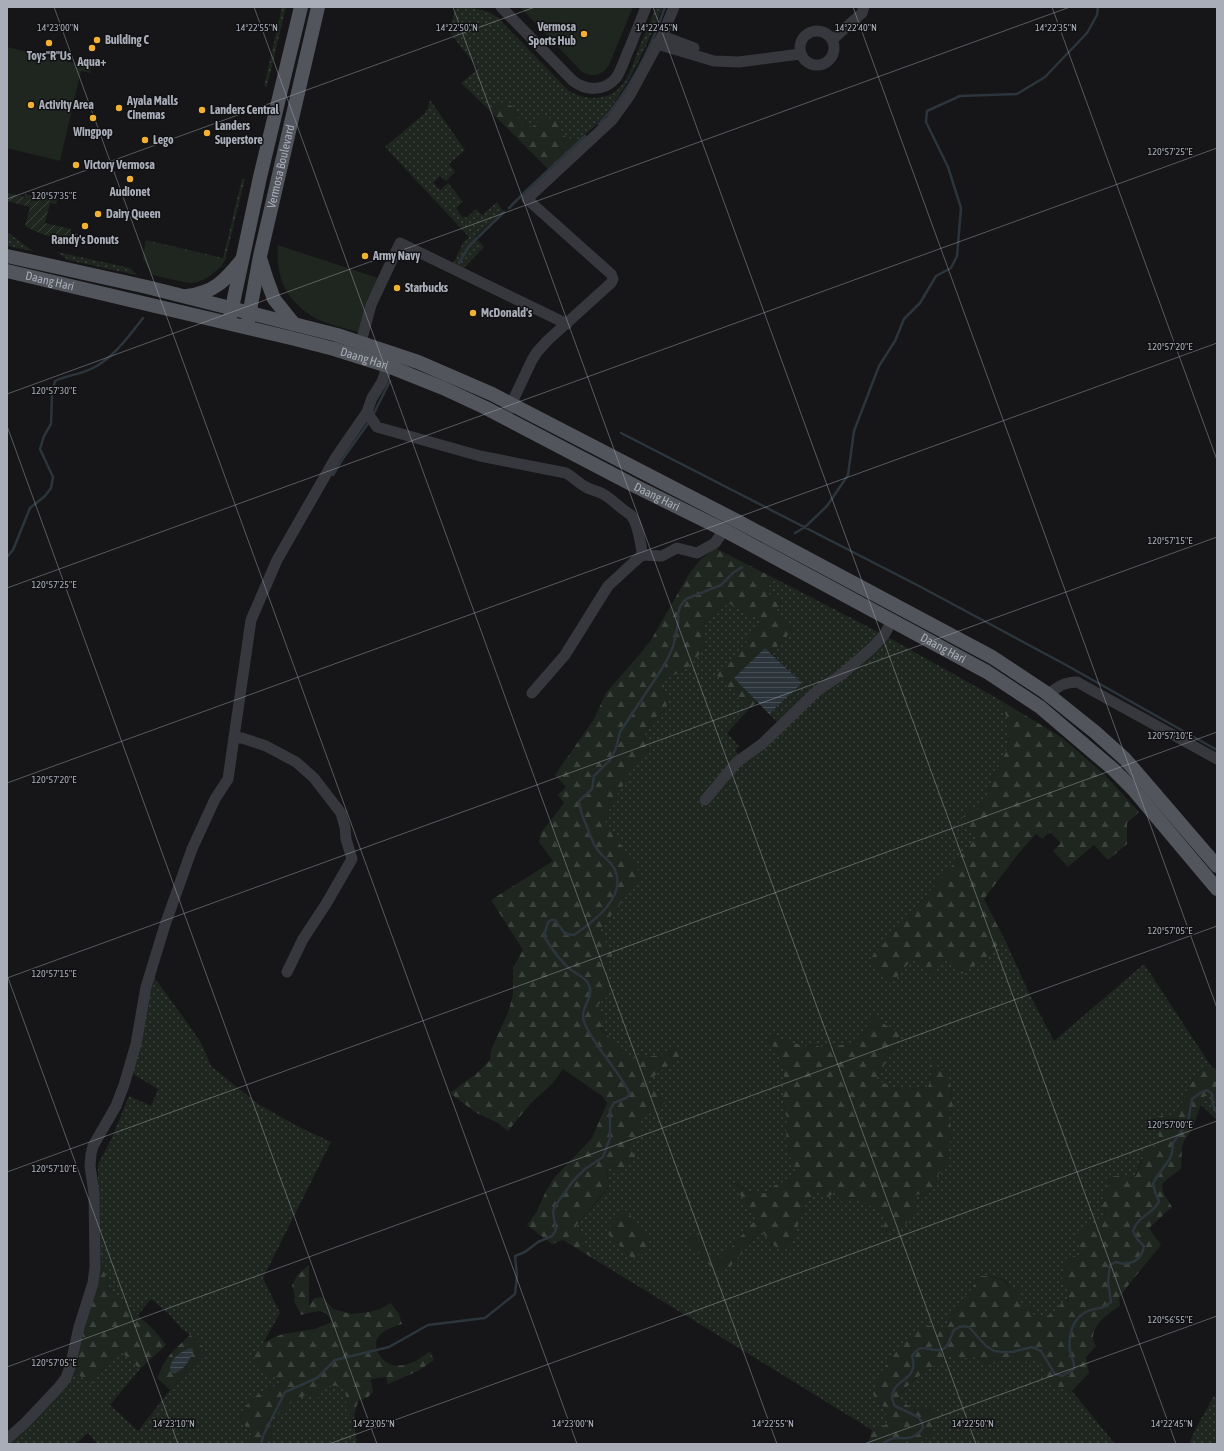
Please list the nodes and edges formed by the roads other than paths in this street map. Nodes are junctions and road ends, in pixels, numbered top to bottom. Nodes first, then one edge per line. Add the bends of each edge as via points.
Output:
1 (301, 7) edge
2 (318, 7) edge
3 (501, 7) edge
4 (646, 7) edge
5 (674, 7) edge
6 (864, 7) edge
7 (659, 40) junction
8 (832, 40) junction
9 (800, 51) junction
10 (7, 256) edge
11 (260, 256) junction
12 (242, 259) junction
13 (7, 271) edge
14 (185, 297) junction
15 (232, 309) junction
16 (249, 313) junction
17 (229, 324) junction
18 (294, 324) junction
19 (567, 324) junction
20 (246, 327) junction
21 (361, 342) junction
22 (392, 352) junction
23 (388, 366) junction
24 (511, 404) junction
25 (368, 412) junction
26 (505, 417) junction
27 (724, 530) junction
28 (642, 555) junction
29 (892, 621) junction
30 (532, 693) dead end
31 (1049, 695) junction
32 (234, 738) junction
33 (1217, 759) edge
34 (705, 800) dead end
35 (1217, 866) edge
36 (1217, 889) edge
37 (287, 972) dead end
38 (7, 1439) edge

1 - 12 main road, Vermosa Boulevard
2 - 11 main road, Vermosa Boulevard
3 - 4 street via 572,80 582,87 594,89 611,82 619,72
5 - 7 street
6 - 8 street via 862,13
7 - 9 street via 725,54
7 - 19 street via 630,95 612,120 527,199 613,279
8 - 9 street via 824,32 813,31 803,37
8 - 9 street via 834,51 829,61 824,64 813,65 803,59
10 - 14 main road, Daang Hari
11 - 16 main road, Vermosa Boulevard
11 - 18 main road via 274,299
12 - 14 main road via 219,285
12 - 15 main road, Vermosa Boulevard
13 - 17 main road, Daang Hari
14 - 15 main road, Daang Hari
15 - 16 main road, Daang Hari
15 - 17 main road, Vermosa Boulevard
16 - 18 main road, Daang Hari
16 - 20 main road, Vermosa Boulevard
17 - 20 main road, Daang Hari
18 - 21 main road, Daang Hari
19 - 21 street via 400,244 371,305
19 - 24 street via 537,352
20 - 23 main road, Daang Hari via 334,349
21 - 22 main road, Daang Hari
22 - 23 street
22 - 24 main road, Daang Hari via 478,387
23 - 25 street
23 - 26 main road, Daang Hari
24 - 26 street
24 - 31 main road, Daang Hari via 992,657
25 - 28 street via 377,427 480,456 572,476 578,483 603,494 632,516
25 - 32 street via 336,457 277,560 252,620
26 - 27 main road, Daang Hari
27 - 28 street via 715,543 697,553 677,548 662,556
27 - 29 main road, Daang Hari
28 - 30 street via 608,586 566,655
29 - 34 street via 872,648 842,674 817,691 762,744 737,762
29 - 36 main road, Daang Hari via 987,672 1057,721 1133,789
31 - 33 street via 1062,684 1077,682
31 - 35 main road, Daang Hari via 1125,759
32 - 37 street via 261,744 296,762 314,778 341,813 345,827 352,859
32 - 38 street via 228,779 215,799 192,849 165,924 146,988 136,1044 124,1085 91,1154 95,1267 70,1367 59,1387

